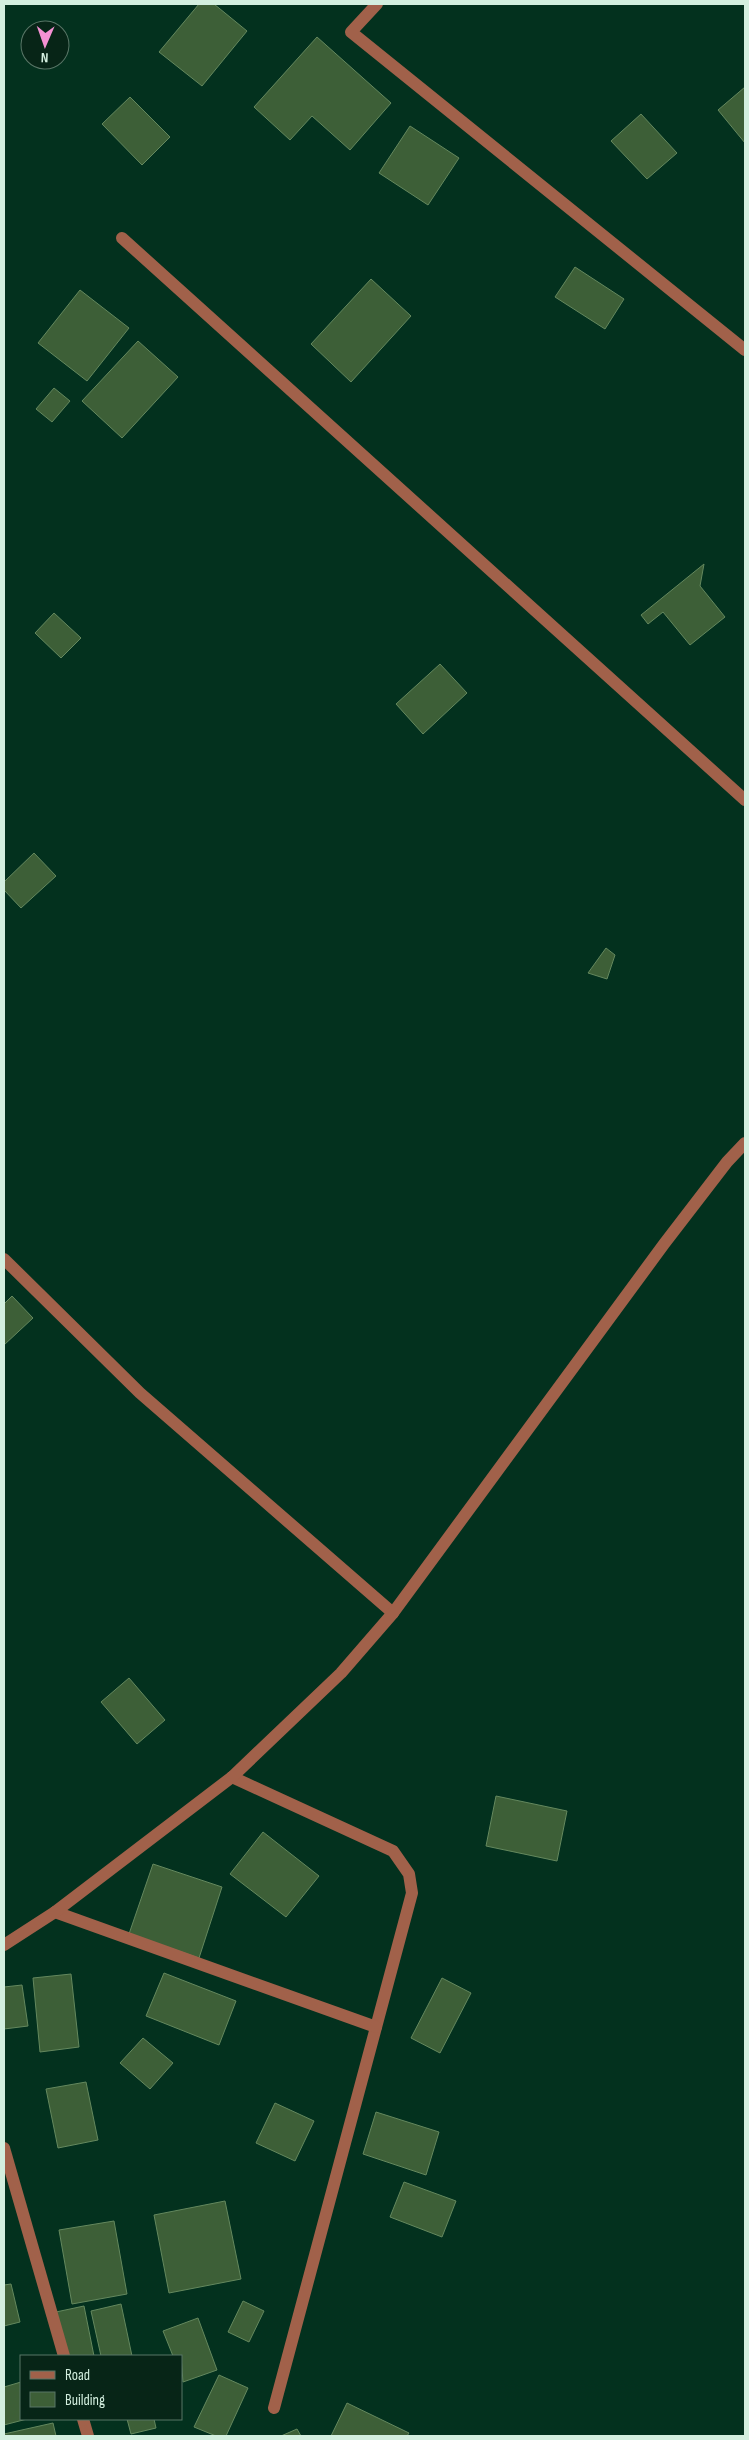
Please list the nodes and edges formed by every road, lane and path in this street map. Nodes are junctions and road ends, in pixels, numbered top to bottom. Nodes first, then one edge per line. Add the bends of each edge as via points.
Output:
1 (377, 4) edge
2 (122, 238) dead end
3 (745, 350) edge
4 (745, 800) edge
5 (745, 1143) edge
6 (4, 1259) edge
7 (393, 1614) junction
8 (232, 1777) junction
9 (55, 1912) junction
10 (4, 1945) edge
11 (376, 2028) junction
12 (4, 2148) edge
13 (64, 2355) edge
14 (274, 2408) dead end
15 (83, 2420) edge
16 (88, 2436) edge

1 - 3 street via 351,32
2 - 4 street
5 - 7 street via 664,1244
6 - 7 street via 140,1393
7 - 8 street via 341,1673
8 - 9 street
8 - 11 street via 393,1851 409,1874 412,1893
9 - 10 street
9 - 11 street
11 - 14 street
12 - 13 street
15 - 16 street

